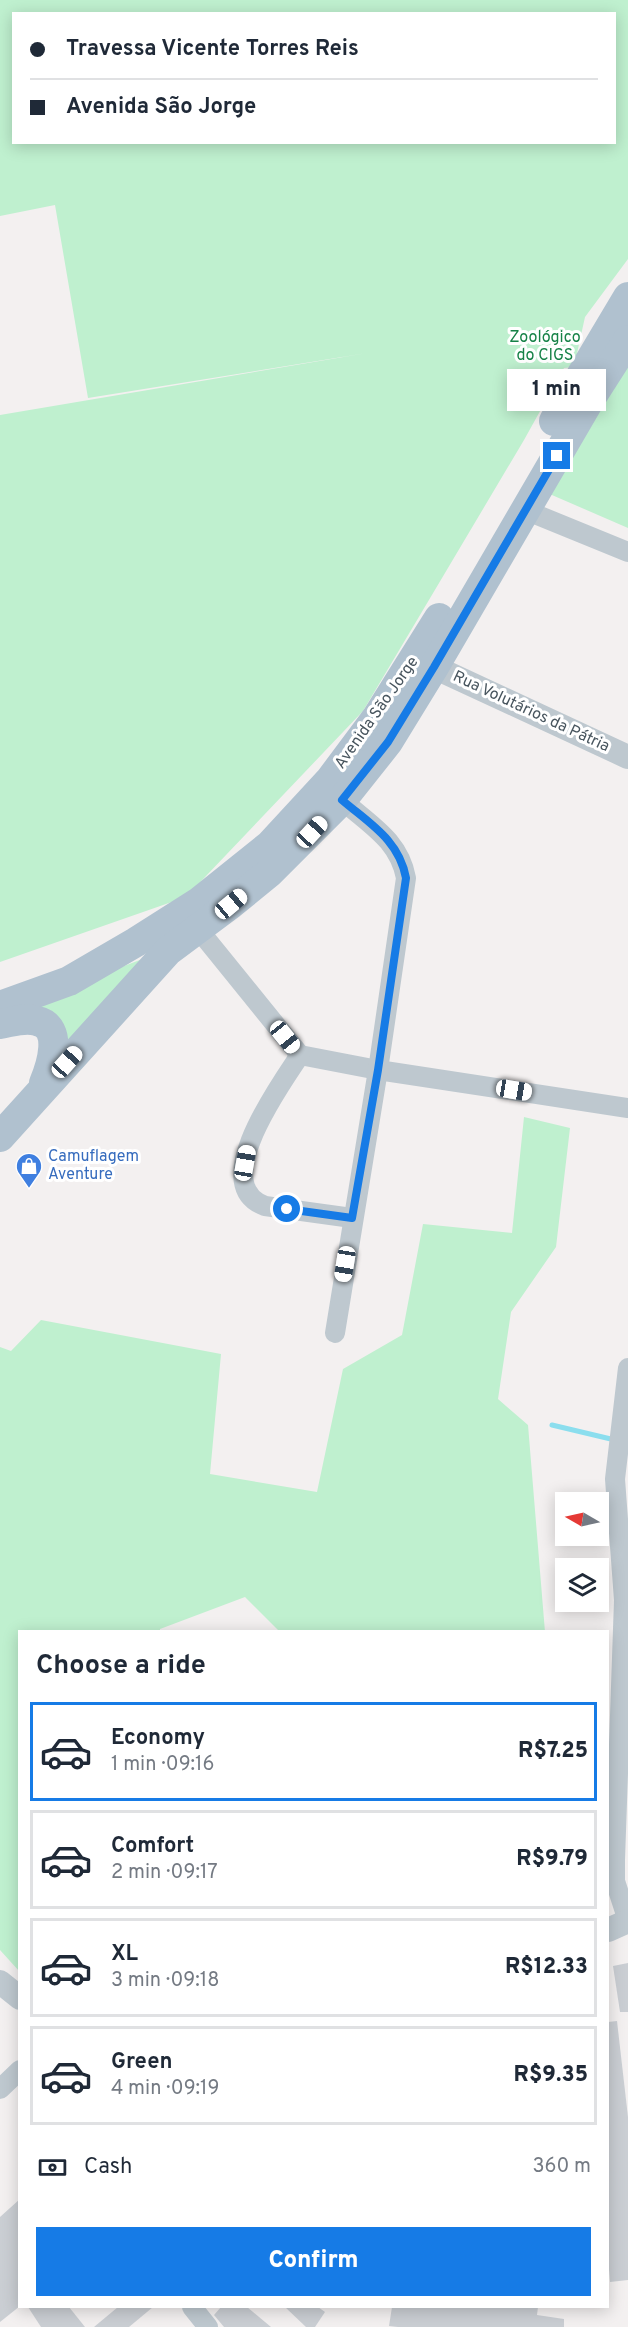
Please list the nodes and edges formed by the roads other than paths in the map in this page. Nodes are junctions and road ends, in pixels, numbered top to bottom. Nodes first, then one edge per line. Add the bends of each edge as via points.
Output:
1 (628, 297) edge
2 (628, 340) edge
3 (525, 510) junction
4 (628, 552) edge
5 (434, 667) junction
6 (628, 757) edge
7 (342, 800) junction
8 (198, 929) junction
9 (0, 1006) edge
10 (0, 1024) edge
11 (300, 1055) junction
12 (378, 1070) junction
13 (38, 1094) junction
14 (628, 1108) edge
15 (0, 1137) edge
16 (352, 1218) junction
17 (335, 1333) dead end
18 (628, 1368) edge
19 (628, 1921) edge
20 (609, 1930) edge
21 (0, 1982) edge
22 (18, 1996) edge
23 (18, 2072) edge
24 (0, 2089) edge
25 (193, 2308) edge
26 (208, 2327) edge

1 - 9 main road, Avenida São Jorge via 421,649 330,780 270,844 199,902 69,981
2 - 3 main road, Avenida São Jorge
3 - 4 street
3 - 5 main road, Avenida São Jorge
5 - 6 street, Rua Volutários da Pátria
5 - 7 main road, Avenida São Jorge via 388,742
7 - 8 main road, Avenida São Jorge via 269,873
7 - 12 street via 394,846 403,861 406,878
8 - 11 street
8 - 13 main road, Avenida São Jorge via 168,951
10 - 13 main road via 24,1019 40,1021 51,1031 51,1062
11 - 12 street
11 - 16 street via 251,1137 245,1188 256,1203 265,1206
12 - 14 street
12 - 16 street
13 - 15 main road, Avenida São Jorge
16 - 17 street
18 - 19 street via 615,1479 624,1600 615,1881
19 - 20 street
21 - 22 street
23 - 24 street
25 - 26 street

